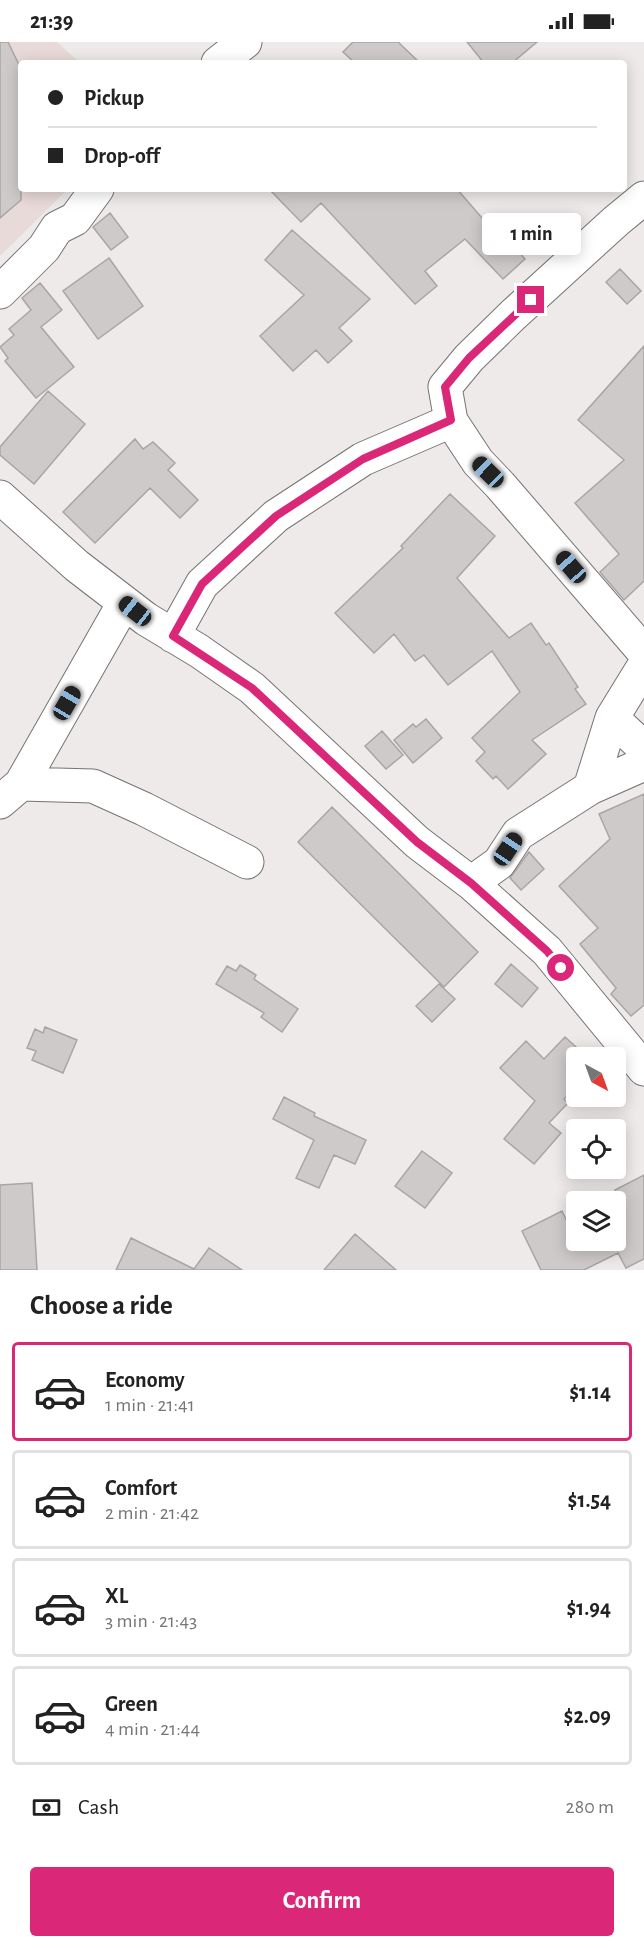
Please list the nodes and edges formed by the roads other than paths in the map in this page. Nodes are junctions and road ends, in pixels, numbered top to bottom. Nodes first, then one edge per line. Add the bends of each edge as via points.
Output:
1 (245, 42) edge
2 (222, 60) edge
3 (95, 192) edge
4 (644, 198) edge
5 (0, 292) edge
6 (451, 420) junction
7 (0, 498) edge
8 (124, 603) junction
9 (173, 636) junction
10 (644, 652) edge
11 (644, 666) edge
12 (612, 718) junction
13 (644, 748) edge
14 (644, 764) edge
15 (590, 788) junction
16 (10, 793) edge
17 (247, 862) dead end
18 (471, 883) junction
19 (644, 1069) edge

1 - 2 street
3 - 5 street via 75,219 57,228 44,248
4 - 6 street via 469,358 445,387
6 - 9 street via 363,459 276,516 202,584
6 - 10 street via 478,462
7 - 8 street
8 - 9 street
8 - 16 street
9 - 18 street via 252,688 417,842
11 - 12 street
12 - 13 street
12 - 15 street
14 - 15 street
15 - 18 street via 518,834 499,863
16 - 17 street via 93,786
18 - 19 street via 547,951

